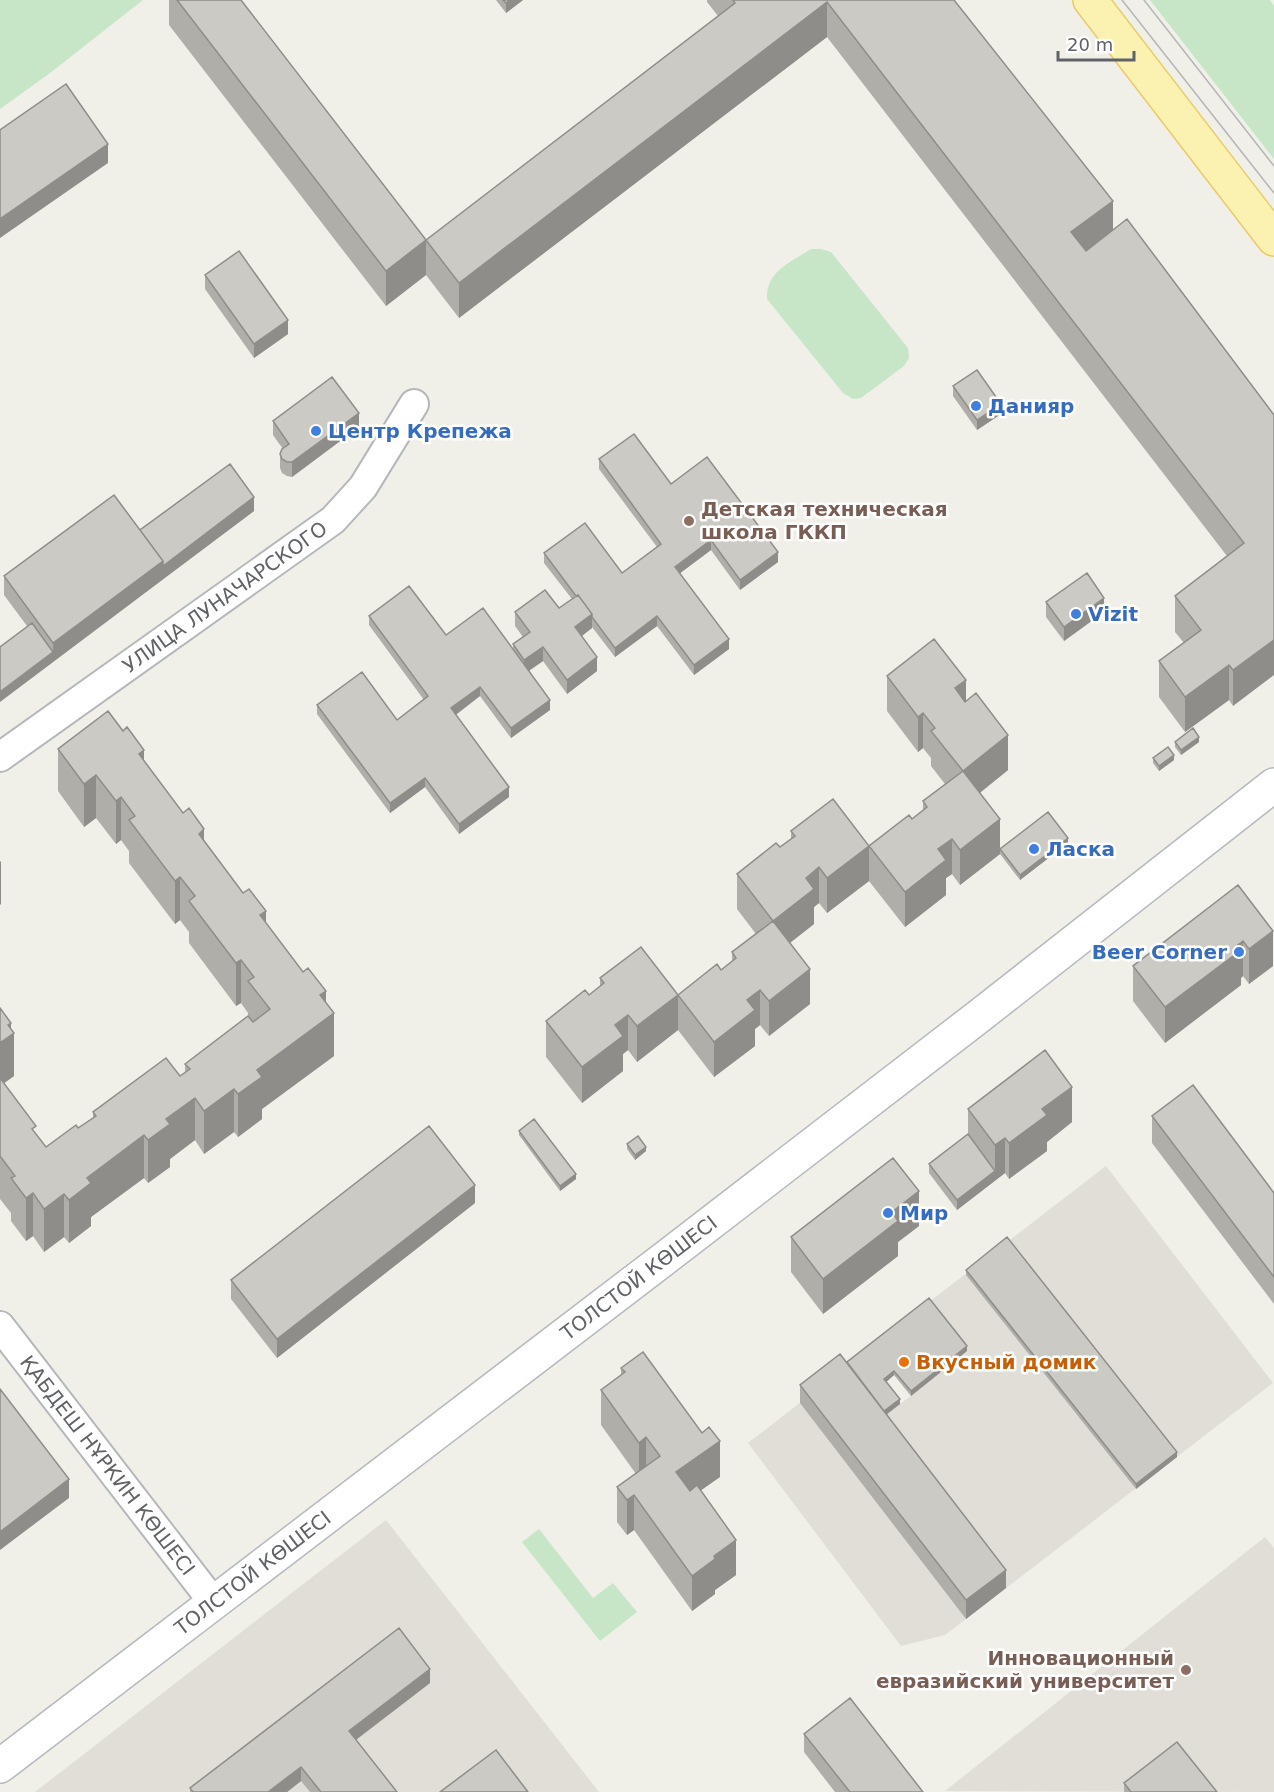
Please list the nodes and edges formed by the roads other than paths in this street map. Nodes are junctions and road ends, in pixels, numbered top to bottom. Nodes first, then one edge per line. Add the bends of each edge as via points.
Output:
1 (1090, 0) edge
2 (1274, 239) edge
3 (414, 404) dead end
4 (0, 757) edge
5 (1274, 785) edge
6 (0, 1326) edge
7 (214, 1603) junction
8 (0, 1766) edge

1 - 2 main road
3 - 4 street, УЛИЦА ЛУНАЧАРСКОГО via 363,487 333,520
5 - 7 main road, ТОЛСТОЙ КӨШЕСІ
6 - 7 street, ҚАБДЕШ НҰРКИН КӨШЕСІ
7 - 8 main road, ТОЛСТОЙ КӨШЕСІ

